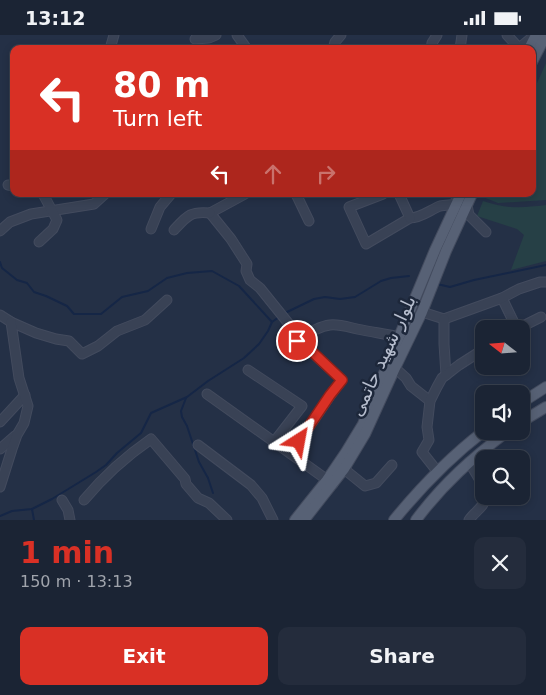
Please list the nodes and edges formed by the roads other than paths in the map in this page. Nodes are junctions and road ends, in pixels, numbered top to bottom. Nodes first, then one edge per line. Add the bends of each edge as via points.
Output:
1 (216, 35) edge
2 (342, 35) edge
3 (536, 35) edge
4 (546, 35) edge
5 (195, 37) edge
6 (334, 45) edge
7 (523, 45) edge
8 (536, 54) edge
9 (45, 197) edge
10 (102, 197) edge
11 (168, 197) edge
12 (239, 197) edge
13 (297, 197) edge
14 (375, 197) edge
15 (400, 197) edge
16 (460, 199) edge
17 (53, 210) junction
18 (210, 213) junction
19 (410, 218) junction
20 (309, 221) dead end
21 (151, 229) dead end
22 (174, 230) dead end
23 (0, 231) edge
24 (486, 232) dead end
25 (39, 242) dead end
26 (546, 282) edge
27 (502, 298) junction
28 (167, 300) dead end
29 (422, 312) junction
30 (0, 315) edge
31 (541, 317) dead end
32 (444, 319) junction
33 (513, 320) edge
34 (11, 322) junction
35 (530, 322) edge
36 (307, 333) junction
37 (400, 337) junction
38 (475, 355) edge
39 (395, 368) junction
40 (248, 370) dead end
41 (446, 375) junction
42 (546, 387) edge
43 (25, 395) junction
44 (207, 395) dead end
45 (530, 397) edge
46 (430, 401) junction
47 (546, 407) edge
48 (530, 417) edge
49 (0, 422) edge
50 (17, 435) junction
51 (475, 438) edge
52 (496, 440) edge
53 (274, 442) junction
54 (198, 445) dead end
55 (0, 449) edge
56 (291, 454) junction
57 (469, 462) junction
58 (392, 465) dead end
59 (344, 469) junction
60 (438, 471) junction
61 (475, 473) edge
62 (330, 482) junction
63 (0, 487) edge
64 (62, 500) dead end
65 (84, 500) dead end
66 (483, 505) edge
67 (70, 520) edge
68 (227, 520) edge
69 (273, 520) edge
70 (295, 520) edge
71 (304, 520) edge
72 (394, 520) edge
73 (416, 520) edge
74 (469, 520) edge

1 - 5 street
2 - 6 street
3 - 7 street
4 - 8 main road
9 - 17 street
10 - 17 street via 94,204
11 - 21 street
12 - 18 street
13 - 20 street
14 - 19 street via 349,207 366,244
15 - 19 street
16 - 19 street
16 - 24 street via 469,215
16 - 29 main road, بلوار شهید حاتمی via 446,251
16 - 37 main road, بلوار شهید حاتمی via 435,250
17 - 23 street via 30,214 10,222
17 - 25 street via 57,220 53,229
18 - 22 street via 192,213
18 - 36 street via 246,264 250,280 260,288 286,323 299,332
26 - 27 street via 519,289
27 - 32 street
27 - 33 street
28 - 34 street via 145,320 118,331 82,354 68,341 36,333
29 - 32 street
29 - 39 main road, بلوار شهید حاتمی
30 - 34 street
31 - 35 street
32 - 41 street
34 - 43 street via 19,378
36 - 37 street via 330,325
36 - 56 street via 301,343 342,380
37 - 62 main road, بلوار شهید حاتمی via 363,424
38 - 41 street
39 - 46 street
39 - 59 main road, بلوار شهید حاتمی via 365,434
40 - 53 street via 302,406
41 - 46 street
42 - 45 main road
43 - 49 street
43 - 50 street via 27,414
44 - 53 street
46 - 60 street via 429,440 422,452
47 - 48 main road
50 - 55 street
50 - 63 street
51 - 60 main road
52 - 57 main road
53 - 56 street
54 - 69 street via 251,485
56 - 62 street
57 - 61 street
57 - 73 main road
58 - 59 street via 376,483 365,486
59 - 62 main road, بلوار شهید حاتمی
60 - 72 main road
62 - 70 main road, بلوار شهید حاتمی
62 - 71 main road, بلوار شهید حاتمی
64 - 67 street
65 - 68 street via 127,456 151,439 198,498 209,503
66 - 74 street

